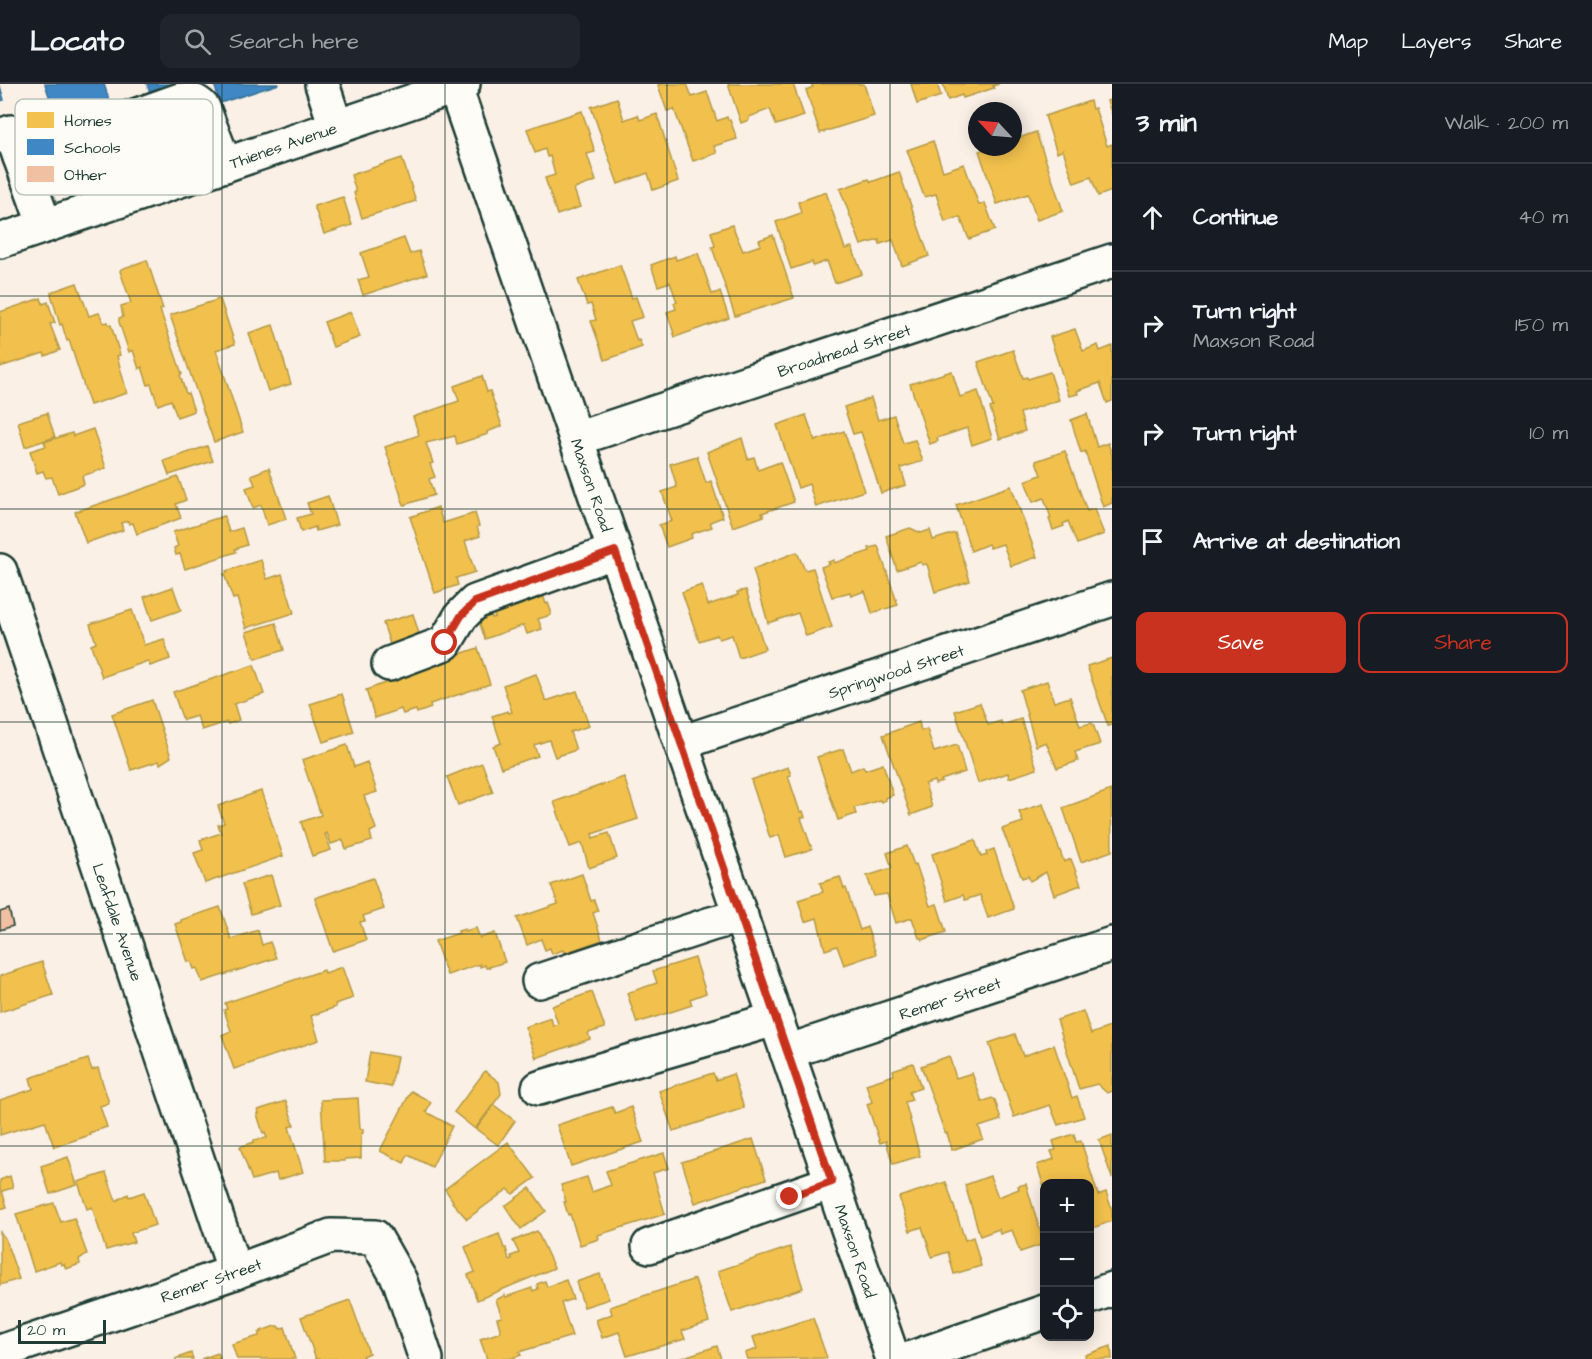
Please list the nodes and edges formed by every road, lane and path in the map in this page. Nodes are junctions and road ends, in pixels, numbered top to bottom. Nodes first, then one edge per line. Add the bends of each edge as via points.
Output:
1 (322, 84) edge
2 (449, 86) edge
3 (336, 127) junction
4 (213, 134) edge
5 (225, 165) junction
6 (213, 169) edge
7 (31, 195) edge
8 (136, 195) edge
9 (45, 226) junction
10 (0, 241) edge
11 (1112, 261) edge
12 (576, 439) junction
13 (615, 551) junction
14 (0, 571) edge
15 (1112, 599) edge
16 (389, 664) dead end
17 (681, 743) junction
18 (741, 916) junction
19 (1112, 944) edge
20 (538, 981) dead end
21 (776, 1019) junction
22 (788, 1052) junction
23 (539, 1088) dead end
24 (832, 1182) junction
25 (649, 1246) dead end
26 (235, 1272) junction
27 (1112, 1289) edge
28 (1094, 1294) edge
29 (1040, 1313) edge
30 (0, 1352) edge
31 (426, 1359) edge
32 (893, 1359) edge
33 (909, 1359) edge

1 - 3 street
2 - 3 street, Thienes Avenue
2 - 12 street, Maxson Road
3 - 5 street, Thienes Avenue
4 - 5 street
5 - 6 street, Thienes Avenue
7 - 9 street
8 - 9 street, Thienes Avenue
9 - 10 street, Thienes Avenue
11 - 12 street, Broadmead Street
12 - 13 street, Maxson Road
13 - 16 street via 475,602 461,616 445,643
13 - 17 street, Maxson Road
14 - 26 street, Leafdale Avenue
15 - 17 street, Springwood Street
17 - 18 street, Maxson Road
18 - 20 street
18 - 21 street, Maxson Road
19 - 22 street, Remer Street
21 - 22 street, Maxson Road
21 - 23 street
22 - 24 street, Maxson Road
24 - 25 street
24 - 32 street, Maxson Road
26 - 30 street, Remer Street
26 - 31 street, Remer Street via 331,1236 375,1237 400,1281
27 - 28 street
29 - 33 street

